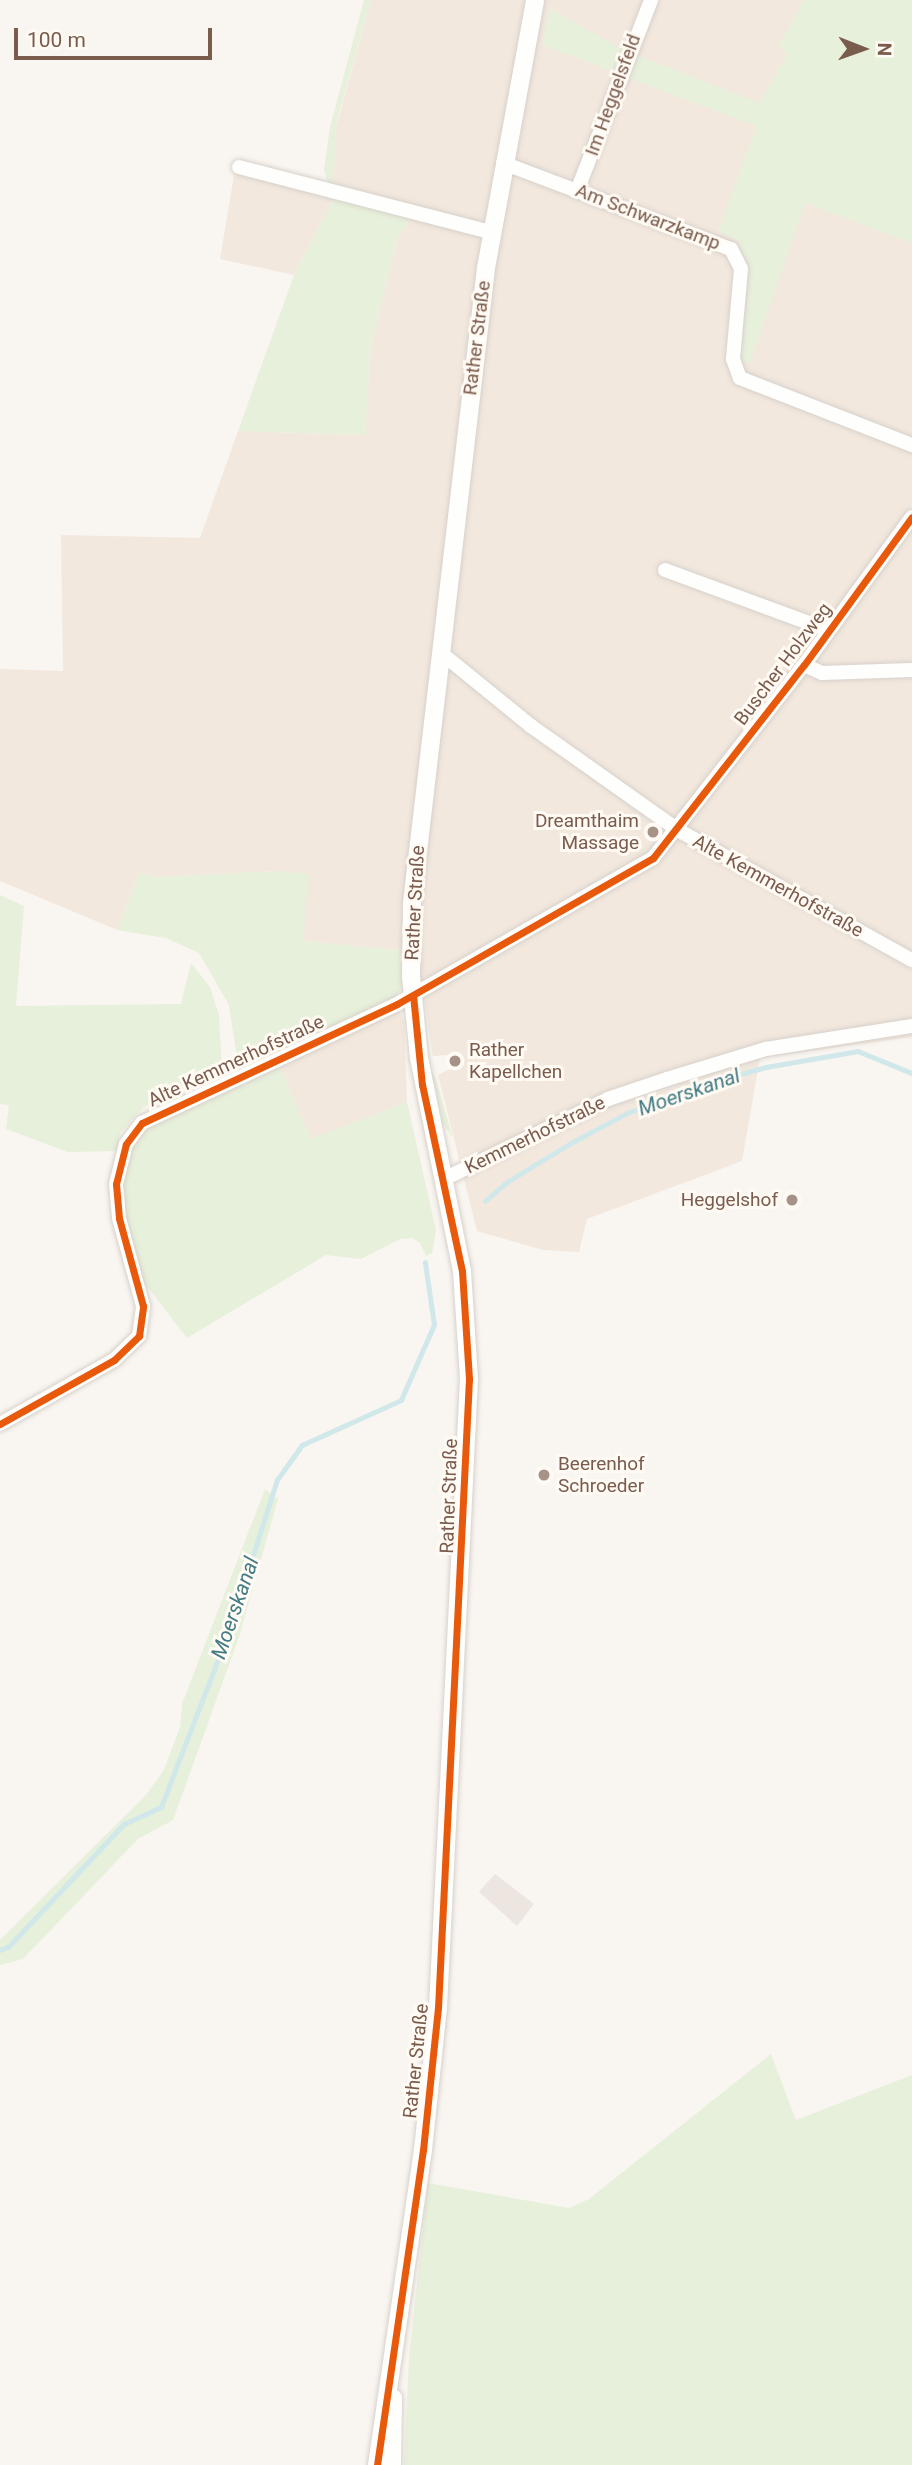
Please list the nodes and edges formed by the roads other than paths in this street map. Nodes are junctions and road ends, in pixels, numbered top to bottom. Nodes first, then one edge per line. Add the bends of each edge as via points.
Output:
1 (535, 0) edge
2 (651, 0) edge
3 (503, 163) junction
4 (239, 167) dead end
5 (578, 191) junction
6 (491, 232) junction
7 (912, 445) edge
8 (912, 517) edge
9 (665, 570) dead end
10 (828, 630) junction
11 (440, 652) junction
12 (804, 665) junction
13 (912, 670) edge
14 (678, 830) junction
15 (912, 960) edge
16 (413, 995) junction
17 (912, 1026) edge
18 (444, 1179) junction
19 (0, 1424) edge
20 (381, 2464) edge

1 - 3 street, Rather Straße
2 - 5 street, Im Heggelsfeld
3 - 5 street, Am Schwarzkamp
3 - 6 street, Rather Straße
4 - 6 street
5 - 7 street, Am Schwarzkamp via 716,242 735,254 741,278 733,359 740,378
6 - 11 street, Rather Straße
8 - 10 street, Buscher Holzweg
9 - 10 street, Buscher Holzweg
10 - 12 street, Buscher Holzweg
11 - 14 street via 531,726
11 - 16 street, Rather Straße via 414,877
12 - 13 street via 822,673
12 - 14 street, Buscher Holzweg
14 - 15 street, Alte Kemmerhofstraße
14 - 16 street, Alte Kemmerhofstraße via 645,863
16 - 18 street, Rather Straße via 422,1085
16 - 19 street, Alte Kemmerhofstraße via 142,1123 126,1144 116,1184 119,1218 143,1306 139,1336 114,1360
17 - 18 street, Kemmerhofstraße via 766,1049 667,1079 608,1099
18 - 20 street, Rather Straße via 462,1271 468,1332 464,1524 439,1995

